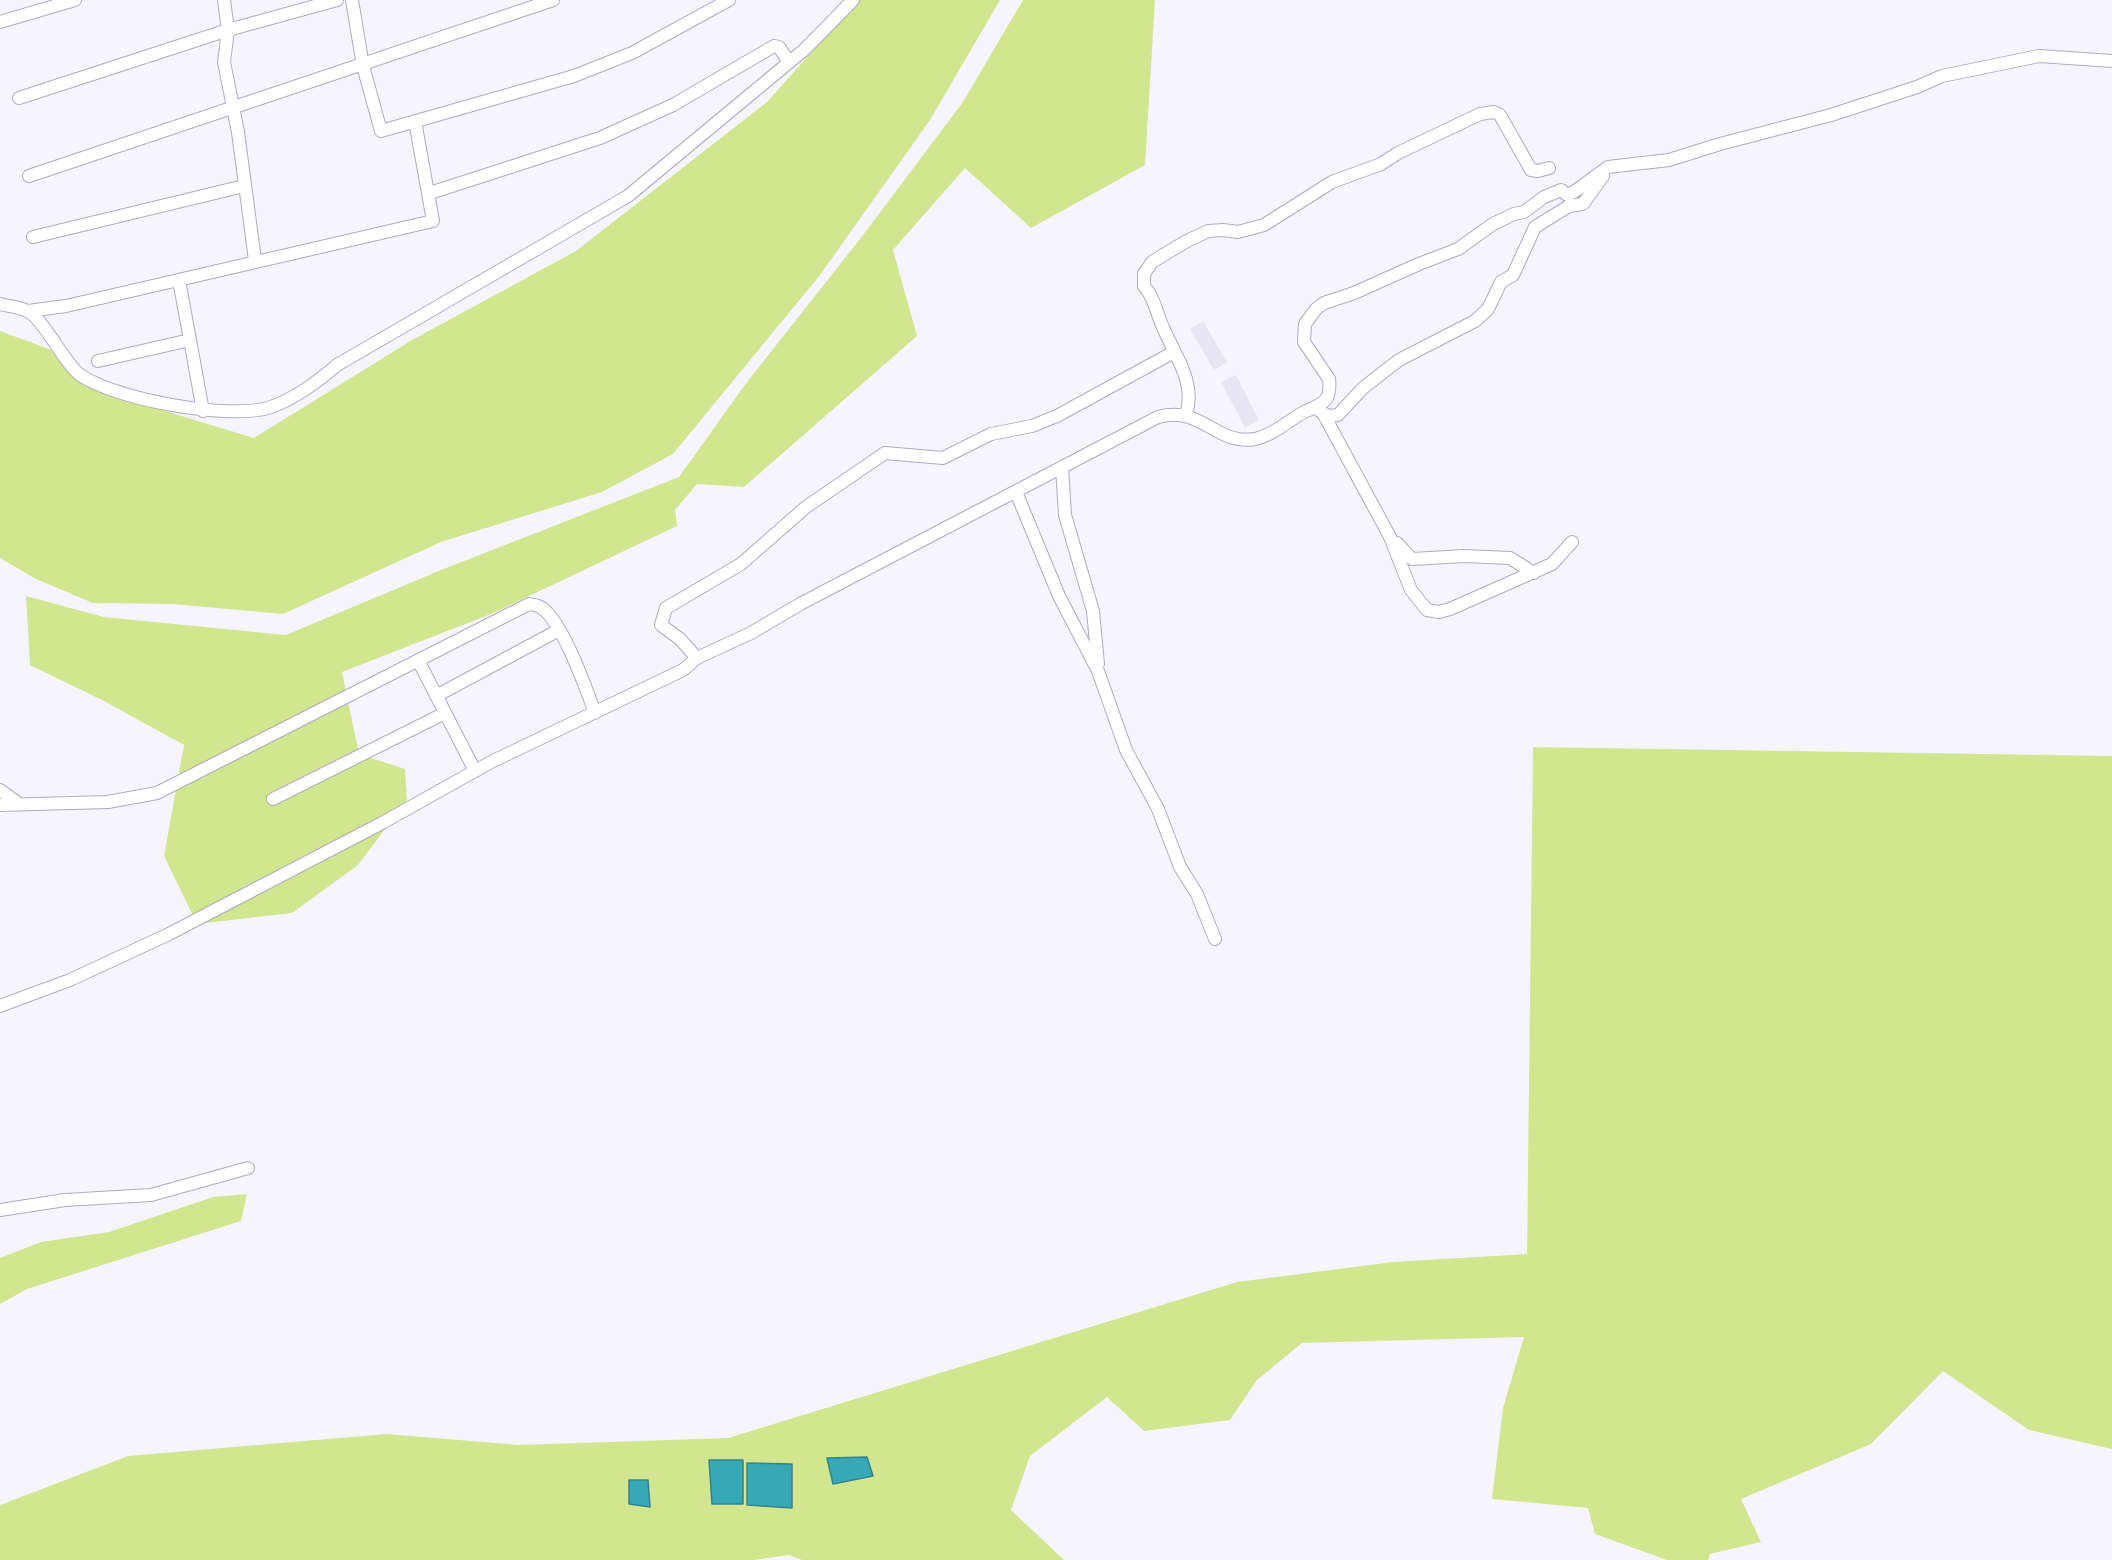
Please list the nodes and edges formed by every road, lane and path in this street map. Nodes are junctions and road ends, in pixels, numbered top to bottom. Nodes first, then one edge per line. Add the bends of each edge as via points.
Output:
1 (75, 0) edge
2 (224, 0) edge
3 (337, 0) edge
4 (351, 0) edge
5 (554, 0) edge
6 (729, 0) edge
7 (853, 0) edge
8 (0, 22) edge
9 (228, 30) junction
10 (2112, 61) edge
11 (789, 62) junction
12 (363, 66) junction
13 (19, 98) dead end
14 (231, 109) junction
15 (415, 121) junction
16 (1549, 168) dead end
17 (1608, 168) junction
18 (29, 176) dead end
19 (244, 186) junction
20 (430, 193) junction
21 (33, 237) dead end
22 (255, 260) junction
23 (179, 280) junction
24 (0, 304) edge
25 (28, 311) junction
26 (190, 340) junction
27 (1174, 352) junction
28 (98, 361) dead end
29 (203, 411) junction
30 (1319, 411) junction
31 (1186, 414) junction
32 (1062, 467) junction
33 (1016, 492) junction
34 (1390, 537) junction
35 (1572, 542) dead end
36 (1534, 573) junction
37 (559, 630) junction
38 (697, 658) junction
39 (419, 662) junction
40 (1098, 672) junction
41 (436, 696) junction
42 (445, 713) junction
43 (595, 713) junction
44 (476, 771) junction
45 (0, 790) edge
46 (273, 799) dead end
47 (19, 804) junction
48 (0, 805) edge
49 (1215, 939) dead end
50 (0, 1006) edge
51 (248, 1168) dead end
52 (0, 1210) edge

1 - 8 street
2 - 9 street
3 - 9 street
4 - 12 street
5 - 12 street
6 - 15 street via 622,57 574,76
7 - 11 street
9 - 13 street
9 - 14 street via 224,62
10 - 17 street via 2039,56 1942,76 1831,115 1669,160
11 - 20 street via 774,45 673,105 600,138
11 - 29 street via 628,196 337,366 309,388 266,408
12 - 14 street
12 - 15 street via 380,130
14 - 18 street
14 - 19 street via 238,132
15 - 20 street
16 - 27 street via 1531,170 1500,115 1485,113 1451,126 1382,164 1332,182 1264,225 1238,232 1216,229 1191,239 1152,262 1144,274 1144,286
17 - 30 street via 1583,204 1569,206 1535,227 1513,276 1501,282 1488,309 1475,321 1399,360 1338,415
17 - 30 street via 1574,192 1554,192 1524,212 1493,224 1458,249 1316,309 1305,324 1304,342 1330,384
19 - 21 street
19 - 22 street
20 - 22 street via 433,221
22 - 23 street
23 - 25 street
23 - 26 street
24 - 25 street
25 - 29 street via 71,367 89,381
26 - 28 street
26 - 29 street
27 - 31 street via 1188,390
27 - 38 street via 1032,426 991,434 943,458 885,453 869,462 788,521 741,564 666,608 661,625
30 - 31 street via 1247,439 1227,436
30 - 34 street
31 - 32 street via 1158,417
32 - 33 street
32 - 40 street via 1065,515 1093,611
33 - 38 street
33 - 40 street via 1059,596
34 - 36 street via 1412,559 1510,558
34 - 36 street via 1410,590 1432,612 1450,609
35 - 36 street via 1552,564
37 - 39 street via 542,607 529,604
37 - 41 street
37 - 43 street
38 - 43 street via 683,670
39 - 41 street
39 - 47 street via 157,793 108,802
40 - 49 street via 1126,750 1158,809 1180,867 1197,894
41 - 42 street
42 - 44 street
42 - 46 street
43 - 44 street
44 - 50 street via 169,934 70,980
45 - 47 street
47 - 48 street
51 - 52 street via 151,1195 65,1200

